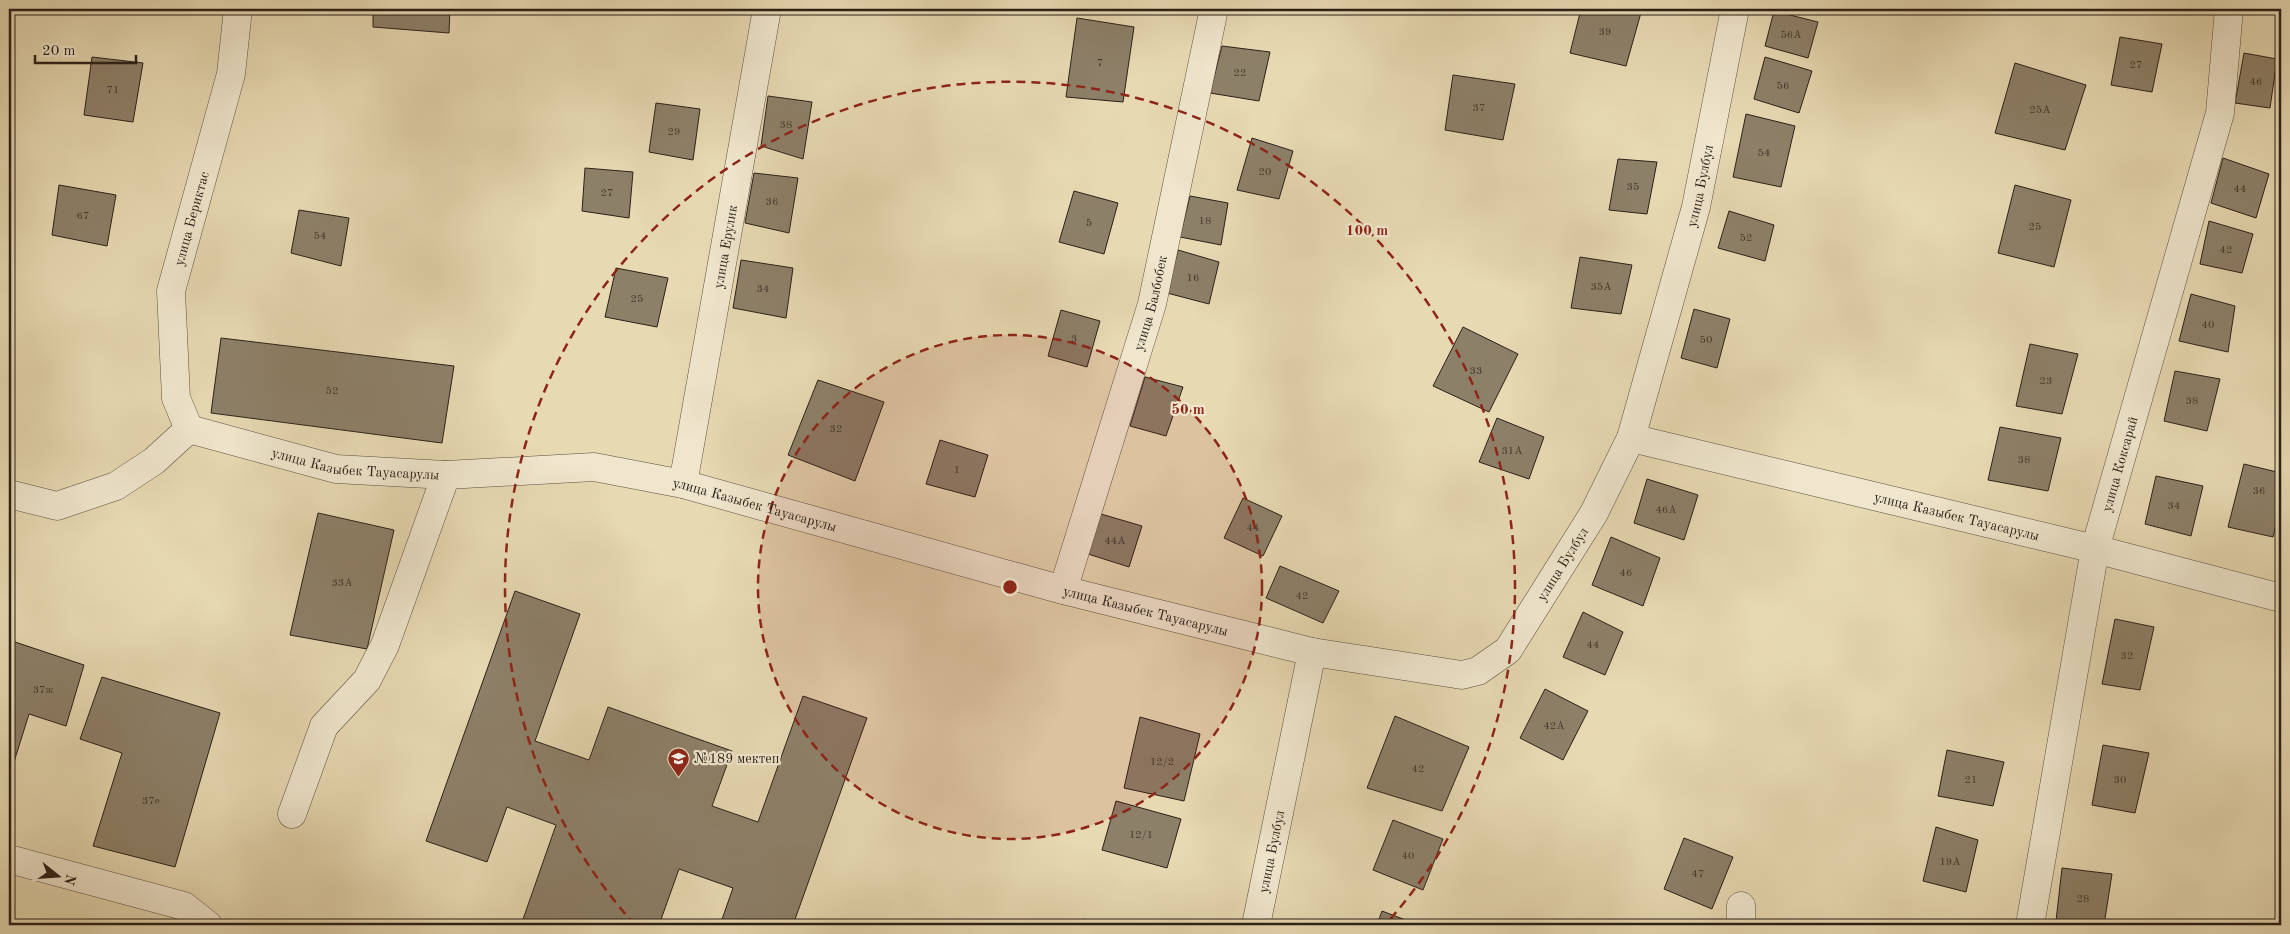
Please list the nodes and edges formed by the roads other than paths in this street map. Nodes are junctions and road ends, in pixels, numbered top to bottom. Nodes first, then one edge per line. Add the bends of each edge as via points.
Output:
1 (238, 9) edge
2 (767, 9) edge
3 (1214, 9) edge
4 (1735, 9) edge
5 (2229, 9) edge
6 (189, 429) junction
7 (1631, 438) junction
8 (446, 474) junction
9 (683, 484) junction
10 (9, 494) edge
11 (2095, 549) junction
12 (1063, 590) junction
13 (2281, 598) edge
14 (1312, 652) junction
15 (292, 814) dead end
16 (9, 859) edge
17 (208, 925) edge
18 (1256, 925) edge
19 (2030, 925) edge

1 - 6 street, улица Бериктас via 231,74 171,291 176,398
2 - 9 street, улица Ерулик
3 - 12 street, улица Балбобек via 1152,304
4 - 7 street, улица Булбул via 1696,206
5 - 11 street, улица Коксарай via 2220,113
6 - 8 street, улица Казыбек Тауасарулы via 336,469
6 - 10 street via 154,461 116,486 57,506
7 - 11 street, улица Казыбек Тауасарулы
7 - 14 street, улица Булбул via 1594,513 1508,650 1478,671 1462,675
8 - 9 street, улица Казыбек Тауасарулы via 594,467
8 - 15 street via 386,645 367,680 324,726
9 - 12 street, улица Казыбек Тауасарулы
11 - 13 street, улица Казыбек Тауасарулы
11 - 19 street, улица Коксарай
12 - 14 street, улица Казыбек Тауасарулы
14 - 18 street, улица Булбул
16 - 17 street via 184,906

